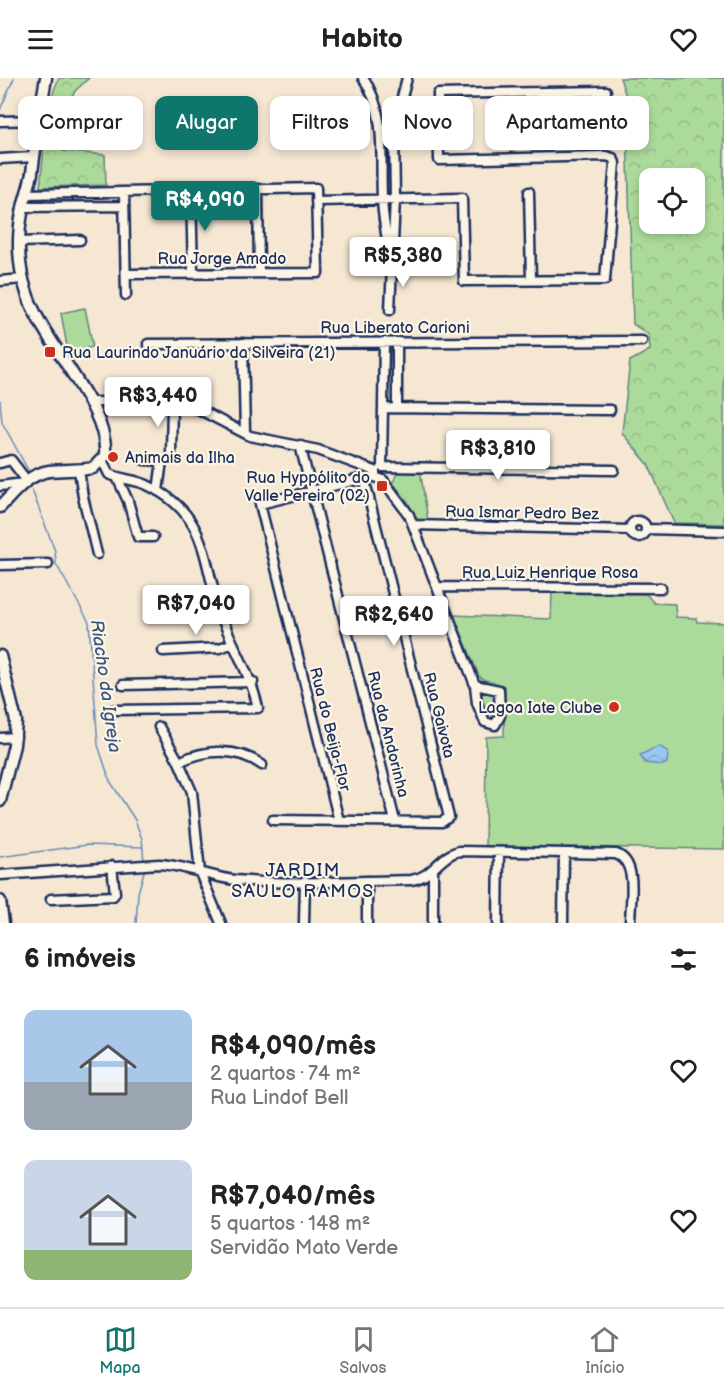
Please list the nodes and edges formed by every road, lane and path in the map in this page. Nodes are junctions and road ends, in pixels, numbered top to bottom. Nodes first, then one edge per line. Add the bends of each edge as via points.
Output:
1 (46, 78) edge
2 (363, 78) edge
3 (407, 78) edge
4 (606, 91) dead end
5 (43, 96) edge
6 (402, 96) edge
7 (438, 96) edge
8 (0, 121) edge
9 (18, 121) edge
10 (381, 129) joint
11 (34, 150) edge
12 (394, 150) edge
13 (439, 150) edge
14 (33, 157) junction
15 (0, 159) edge
16 (258, 189) junction
17 (191, 191) junction
18 (529, 192) dead end
19 (124, 193) junction
20 (27, 194) junction
21 (382, 200) junction
22 (395, 200) junction
23 (316, 201) junction
24 (124, 206) junction
25 (23, 207) junction
26 (80, 240) dead end
27 (19, 242) junction
28 (390, 266) junction
29 (259, 273) junction
30 (126, 274) junction
31 (193, 274) junction
32 (23, 279) junction
33 (531, 280) junction
34 (0, 281) edge
35 (126, 296) dead end
36 (390, 310) dead end
37 (642, 341) dead end
38 (384, 342) junction
39 (397, 342) junction
40 (243, 343) junction
41 (148, 344) dead end
42 (384, 375) junction
43 (397, 375) junction
44 (90, 402) junction
45 (172, 403) junction
46 (383, 408) junction
47 (397, 408) junction
48 (610, 410) dead end
49 (245, 434) junction
50 (300, 446) junction
51 (171, 453) dead end
52 (144, 460) dead end
53 (103, 462) junction
54 (0, 463) edge
55 (379, 469) junction
56 (80, 470) junction
57 (614, 470) dead end
58 (117, 477) junction
59 (26, 482) junction
60 (0, 486) edge
61 (158, 491) junction
62 (312, 491) junction
63 (0, 507) edge
64 (414, 525) junction
65 (724, 531) edge
66 (153, 537) dead end
67 (97, 554) dead end
68 (48, 564) dead end
69 (0, 565) edge
70 (438, 587) junction
71 (661, 588) dead end
72 (220, 610) junction
73 (163, 615) dead end
74 (233, 643) junction
75 (163, 651) dead end
76 (0, 656) edge
77 (253, 682) junction
78 (123, 685) dead end
79 (475, 685) junction
80 (5, 693) edge
81 (113, 710) dead end
82 (159, 727) dead end
83 (16, 737) junction
84 (0, 738) edge
85 (180, 762) junction
86 (262, 765) dead end
87 (0, 801) edge
88 (273, 820) dead end
89 (339, 821) junction
90 (395, 821) junction
91 (499, 852) junction
92 (564, 853) junction
93 (112, 866) junction
94 (433, 870) junction
95 (200, 873) junction
96 (0, 875) edge
97 (305, 881) junction
98 (367, 881) junction
99 (51, 899) dead end
100 (0, 901) edge
101 (2, 920) edge
102 (221, 923) edge
103 (304, 923) edge
104 (367, 923) edge
105 (433, 923) edge
106 (498, 923) edge
107 (563, 923) edge
108 (630, 923) edge

1 - 5 main road
2 - 10 street
3 - 6 street
4 - 7 street
8 - 9 street
10 - 21 street
11 - 14 main road
12 - 22 street
13 - 33 street via 439,160 613,158 605,280
14 - 15 street
14 - 20 main road
16 - 17 street
16 - 23 street via 316,188
16 - 29 street
17 - 19 street
17 - 31 street
18 - 33 street
19 - 20 street
19 - 24 street
20 - 25 main road
21 - 22 street
21 - 23 street
21 - 28 street
22 - 28 street
22 - 33 street via 462,198 464,281
23 - 29 street, Rua Jorge Amado via 318,273
24 - 25 street
24 - 30 street
25 - 27 main road
26 - 27 street
27 - 32 main road
28 - 36 street
29 - 31 street, Rua Jorge Amado
30 - 31 street, Rua Jorge Amado
30 - 35 street
32 - 34 street
32 - 44 main road via 45,333
37 - 39 street, Rua Liberato Carioni
38 - 39 street, Rua Liberato Carioni
38 - 40 street, Rua Liberato Carioni
38 - 42 street
39 - 43 street
40 - 41 street, Rua Liberato Carioni
40 - 49 street
42 - 43 street
42 - 46 street
43 - 47 street
44 - 45 street
44 - 53 main road via 105,442
45 - 49 street via 200,410
45 - 51 street
46 - 47 street
46 - 55 street
47 - 48 street
49 - 50 street
50 - 55 street
50 - 62 street, Rua da Andorinha
52 - 61 street via 162,461
53 - 56 main road
53 - 58 street via 109,474
54 - 59 street via 11,460
55 - 57 street
55 - 64 street via 389,473 383,480
56 - 59 main road via 51,471
56 - 67 street
58 - 61 street via 144,483
58 - 66 street via 138,537
59 - 60 street
59 - 63 main road
61 - 72 street via 178,507 196,530 207,555
62 - 89 street, Rua do Beija-Flor via 260,504
62 - 90 street, Rua da Andorinha
62 - 90 street, Rua Gaivota via 364,478 449,814 447,819
64 - 65 street, Rua Ismar Pedro Bez via 630,530 637,521 644,523 646,530
64 - 70 street
68 - 69 street
70 - 71 street, Rua Luiz Henrique Rosa
70 - 79 street
72 - 73 street
72 - 74 street
74 - 75 street via 220,648
74 - 77 street
76 - 80 main road
77 - 78 street
77 - 81 street via 258,708
79 - 79 street via 482,718 495,725 500,716 499,690
80 - 83 main road via 16,721
82 - 85 street
83 - 84 street
83 - 87 main road
85 - 86 street via 202,753 236,752
85 - 95 street via 192,792
88 - 89 street
89 - 90 street
91 - 92 street
91 - 94 street via 456,852
91 - 106 street
92 - 107 street
92 - 108 street via 615,854 626,860 630,870
93 - 95 street via 173,865
93 - 96 street
93 - 99 street via 112,896
94 - 98 street via 416,880
94 - 105 street
95 - 97 street via 249,881
95 - 102 street
97 - 98 street
97 - 103 street
98 - 104 street
100 - 101 main road

